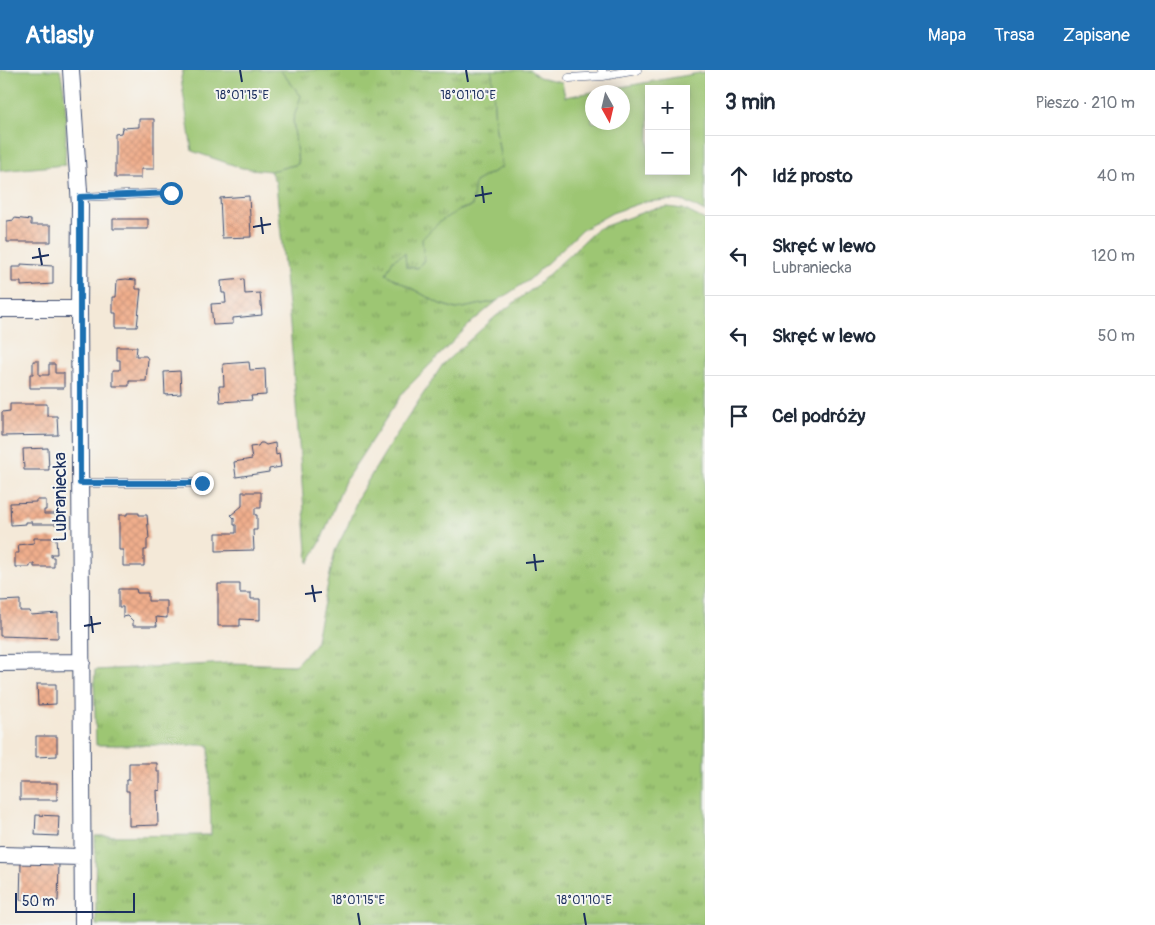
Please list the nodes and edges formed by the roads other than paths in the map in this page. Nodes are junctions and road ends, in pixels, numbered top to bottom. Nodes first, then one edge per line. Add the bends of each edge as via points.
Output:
1 (71, 70) edge
2 (637, 70) edge
3 (603, 73) edge
4 (569, 78) dead end
5 (171, 193) dead end
6 (80, 197) junction
7 (0, 309) edge
8 (79, 309) junction
9 (80, 483) junction
10 (202, 483) dead end
11 (0, 662) edge
12 (82, 662) junction
13 (0, 855) edge
14 (81, 857) junction
15 (83, 925) edge

1 - 6 street, Lubraniecka
2 - 3 lane
3 - 4 lane
5 - 6 lane
6 - 8 street, Lubraniecka
7 - 8 street
8 - 9 street, Lubraniecka
9 - 10 lane
9 - 12 street, Lubraniecka
11 - 12 street
12 - 14 street, Lubraniecka
13 - 14 street
14 - 15 street, Lubraniecka

